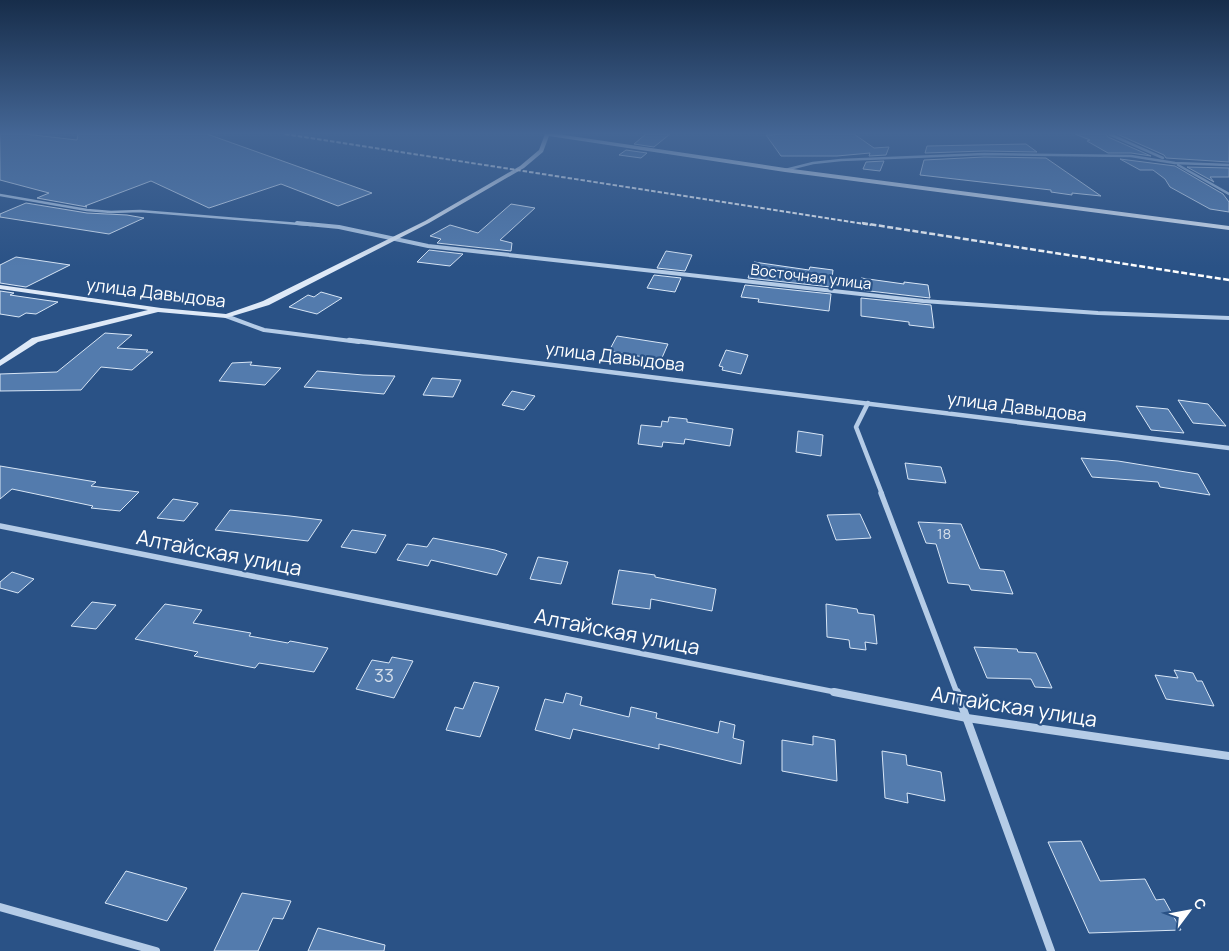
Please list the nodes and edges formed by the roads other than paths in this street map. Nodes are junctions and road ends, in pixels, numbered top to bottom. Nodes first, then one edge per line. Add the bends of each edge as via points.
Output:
1 (500, 178) edge
2 (849, 178) edge
3 (1202, 178) edge
4 (1228, 193) edge
5 (0, 195) edge
6 (1229, 228) edge
7 (393, 240) junction
8 (0, 287) edge
9 (160, 310) junction
10 (226, 316) junction
11 (1229, 318) edge
12 (0, 364) edge
13 (868, 403) junction
14 (1229, 448) edge
15 (0, 526) edge
16 (967, 718) junction
17 (1229, 756) edge
18 (0, 907) edge
19 (156, 951) edge
20 (1050, 951) edge

1 - 7 street
2 - 6 street
3 - 4 street
5 - 7 street, Восточная улица via 87,210 140,211 339,227
7 - 10 street via 266,303
7 - 11 street, Восточная улица via 923,301
8 - 9 street, улица Давыдова
9 - 10 street, улица Давыдова
9 - 12 street via 35,340
10 - 13 street, улица Давыдова via 264,330
13 - 14 street, улица Давыдова
13 - 16 street via 856,427
15 - 16 street, Алтайская улица
16 - 17 street, Алтайская улица
16 - 20 street
18 - 19 street

